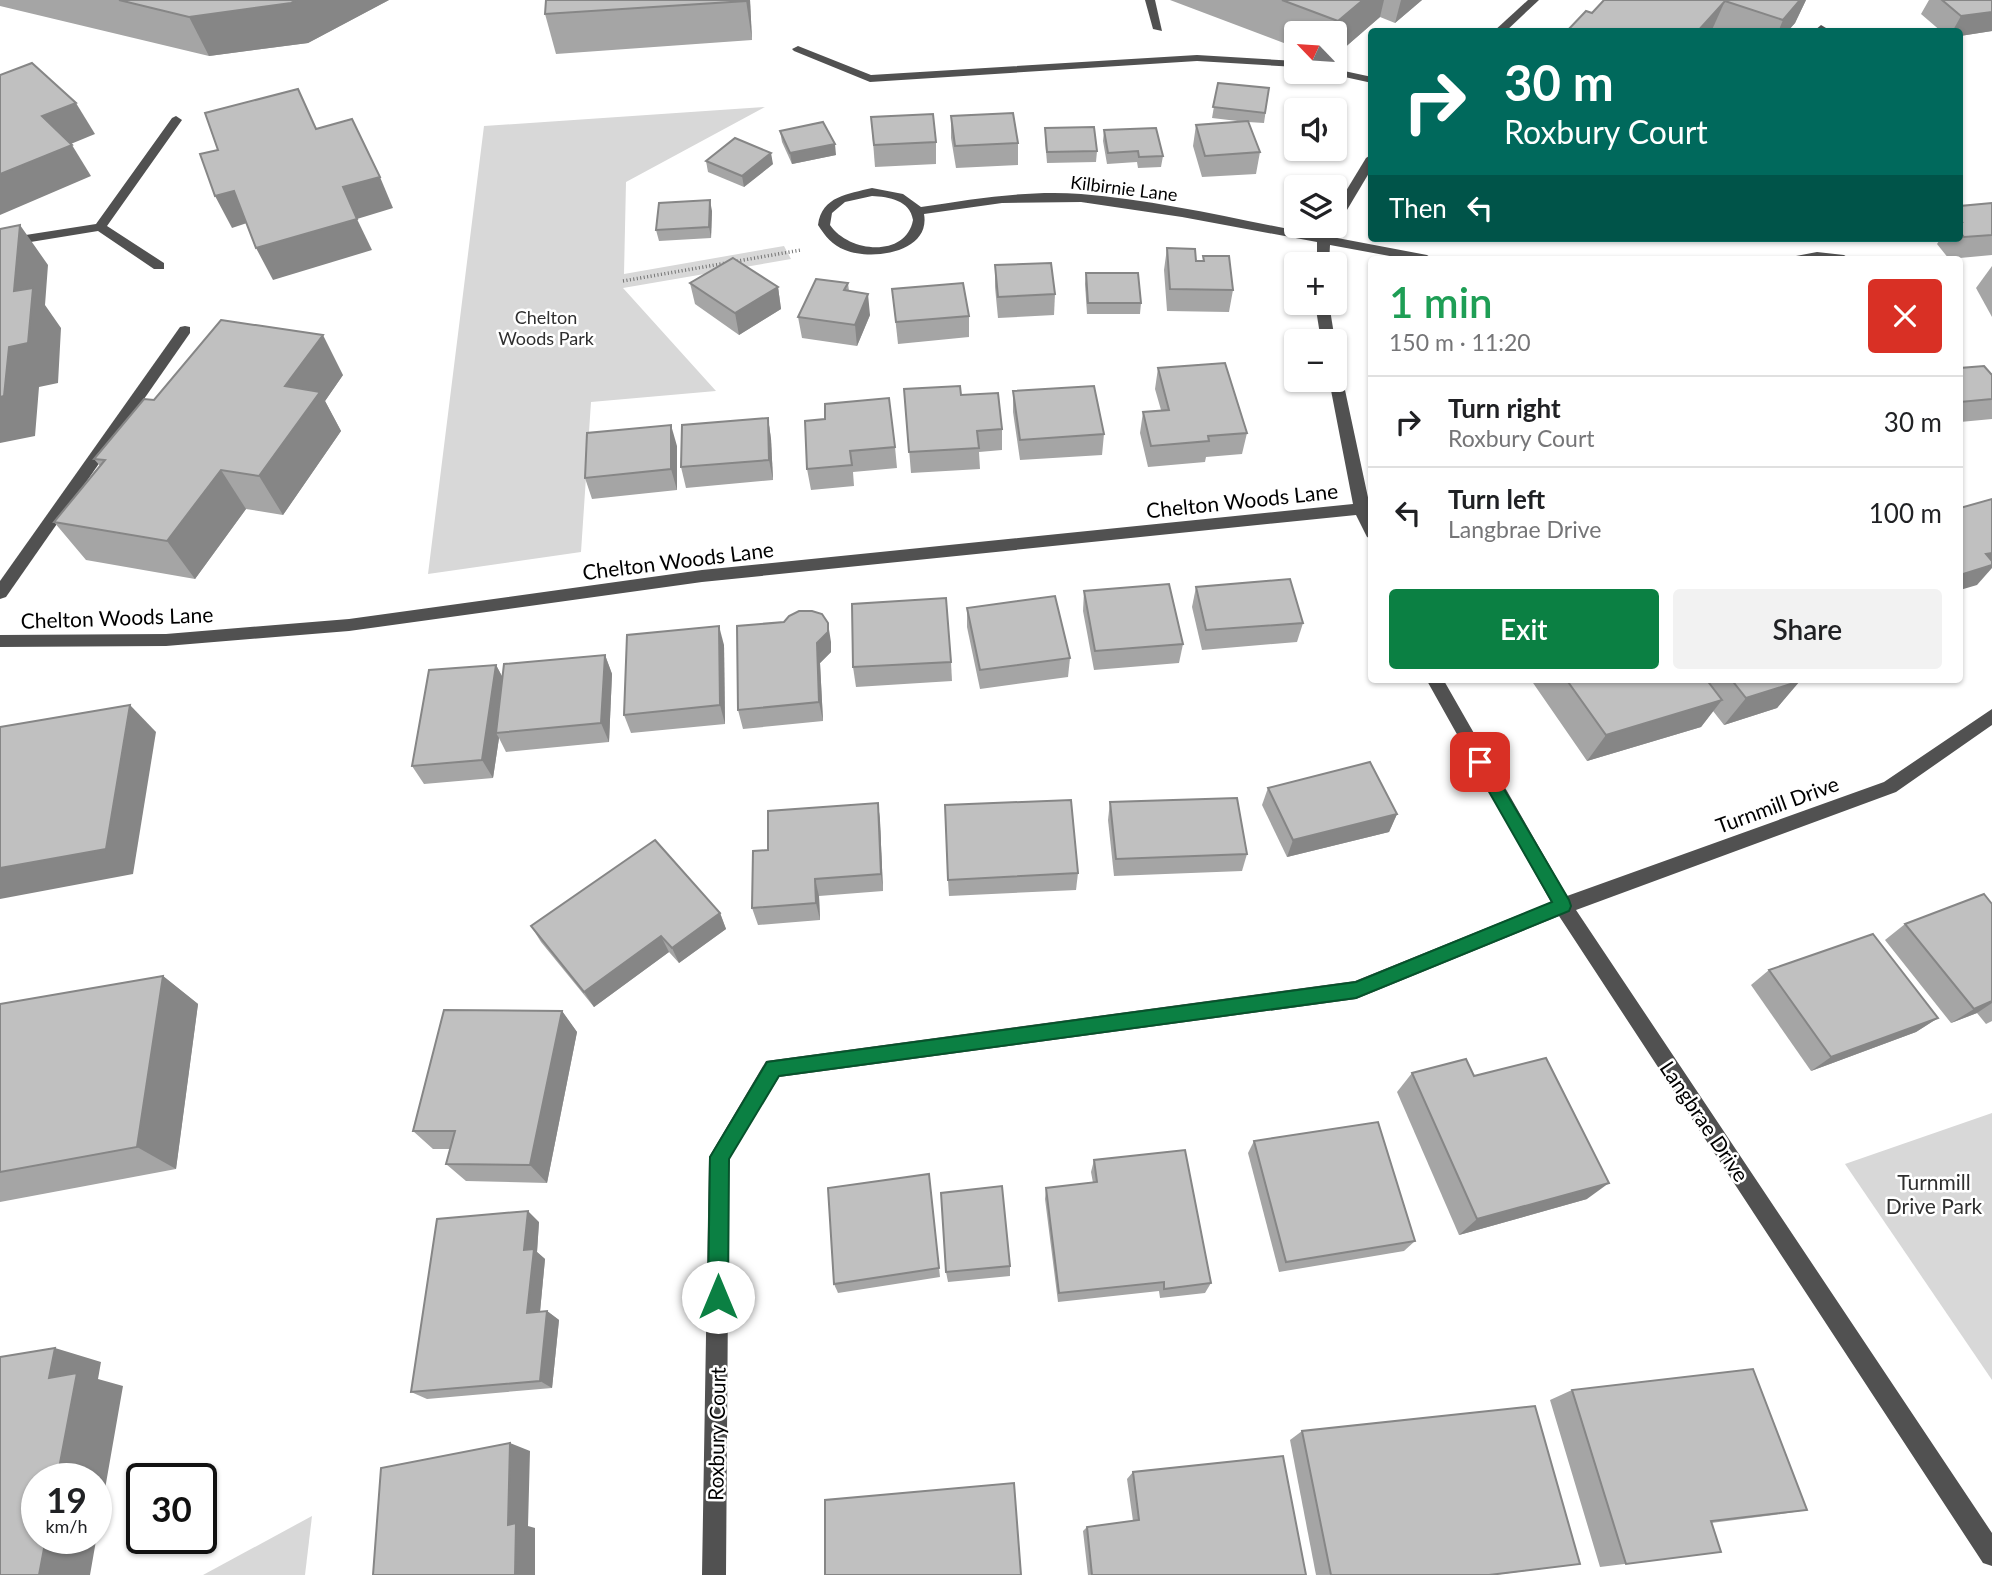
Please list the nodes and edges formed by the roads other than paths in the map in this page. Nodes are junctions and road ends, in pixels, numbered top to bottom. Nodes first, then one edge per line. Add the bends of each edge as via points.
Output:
1 (1150, 0) edge
2 (1534, 0) edge
3 (1502, 28) edge
4 (1158, 29) dead end
5 (798, 49) dead end
6 (1284, 63) edge
7 (1348, 75) edge
8 (1368, 79) edge
9 (176, 120) dead end
10 (1368, 165) edge
11 (1347, 200) edge
12 (918, 211) junction
13 (100, 227) junction
14 (1324, 239) junction
15 (0, 243) edge
16 (1323, 252) edge
17 (1412, 256) edge
18 (159, 266) dead end
19 (185, 330) dead end
20 (1338, 392) edge
21 (1362, 509) junction
22 (1368, 523) edge
23 (0, 593) edge
24 (0, 641) edge
25 (1436, 683) edge
26 (1992, 716) edge
27 (1563, 906) junction
28 (1992, 1554) edge
29 (714, 1575) edge

1 - 4 street
2 - 3 street
5 - 6 street via 870,79 1197,58
7 - 8 street
9 - 13 street
10 - 11 street
12 - 12 street via 917,230 898,246 865,251 836,243 823,225 825,215 856,194 886,193
12 - 14 street, Kilbirnie Lane via 1002,199 1081,198
13 - 15 street
13 - 18 street
14 - 16 street
14 - 17 street, Kilbirnie Lane
19 - 23 street
20 - 21 street
21 - 22 street
21 - 24 street, Chelton Woods Lane via 702,576 349,625 166,640
25 - 27 street, Langbrae Drive
26 - 27 street, Turnmill Drive via 1890,788
27 - 28 street, Langbrae Drive
27 - 29 street, Roxbury Court via 1356,990 773,1069 719,1157

